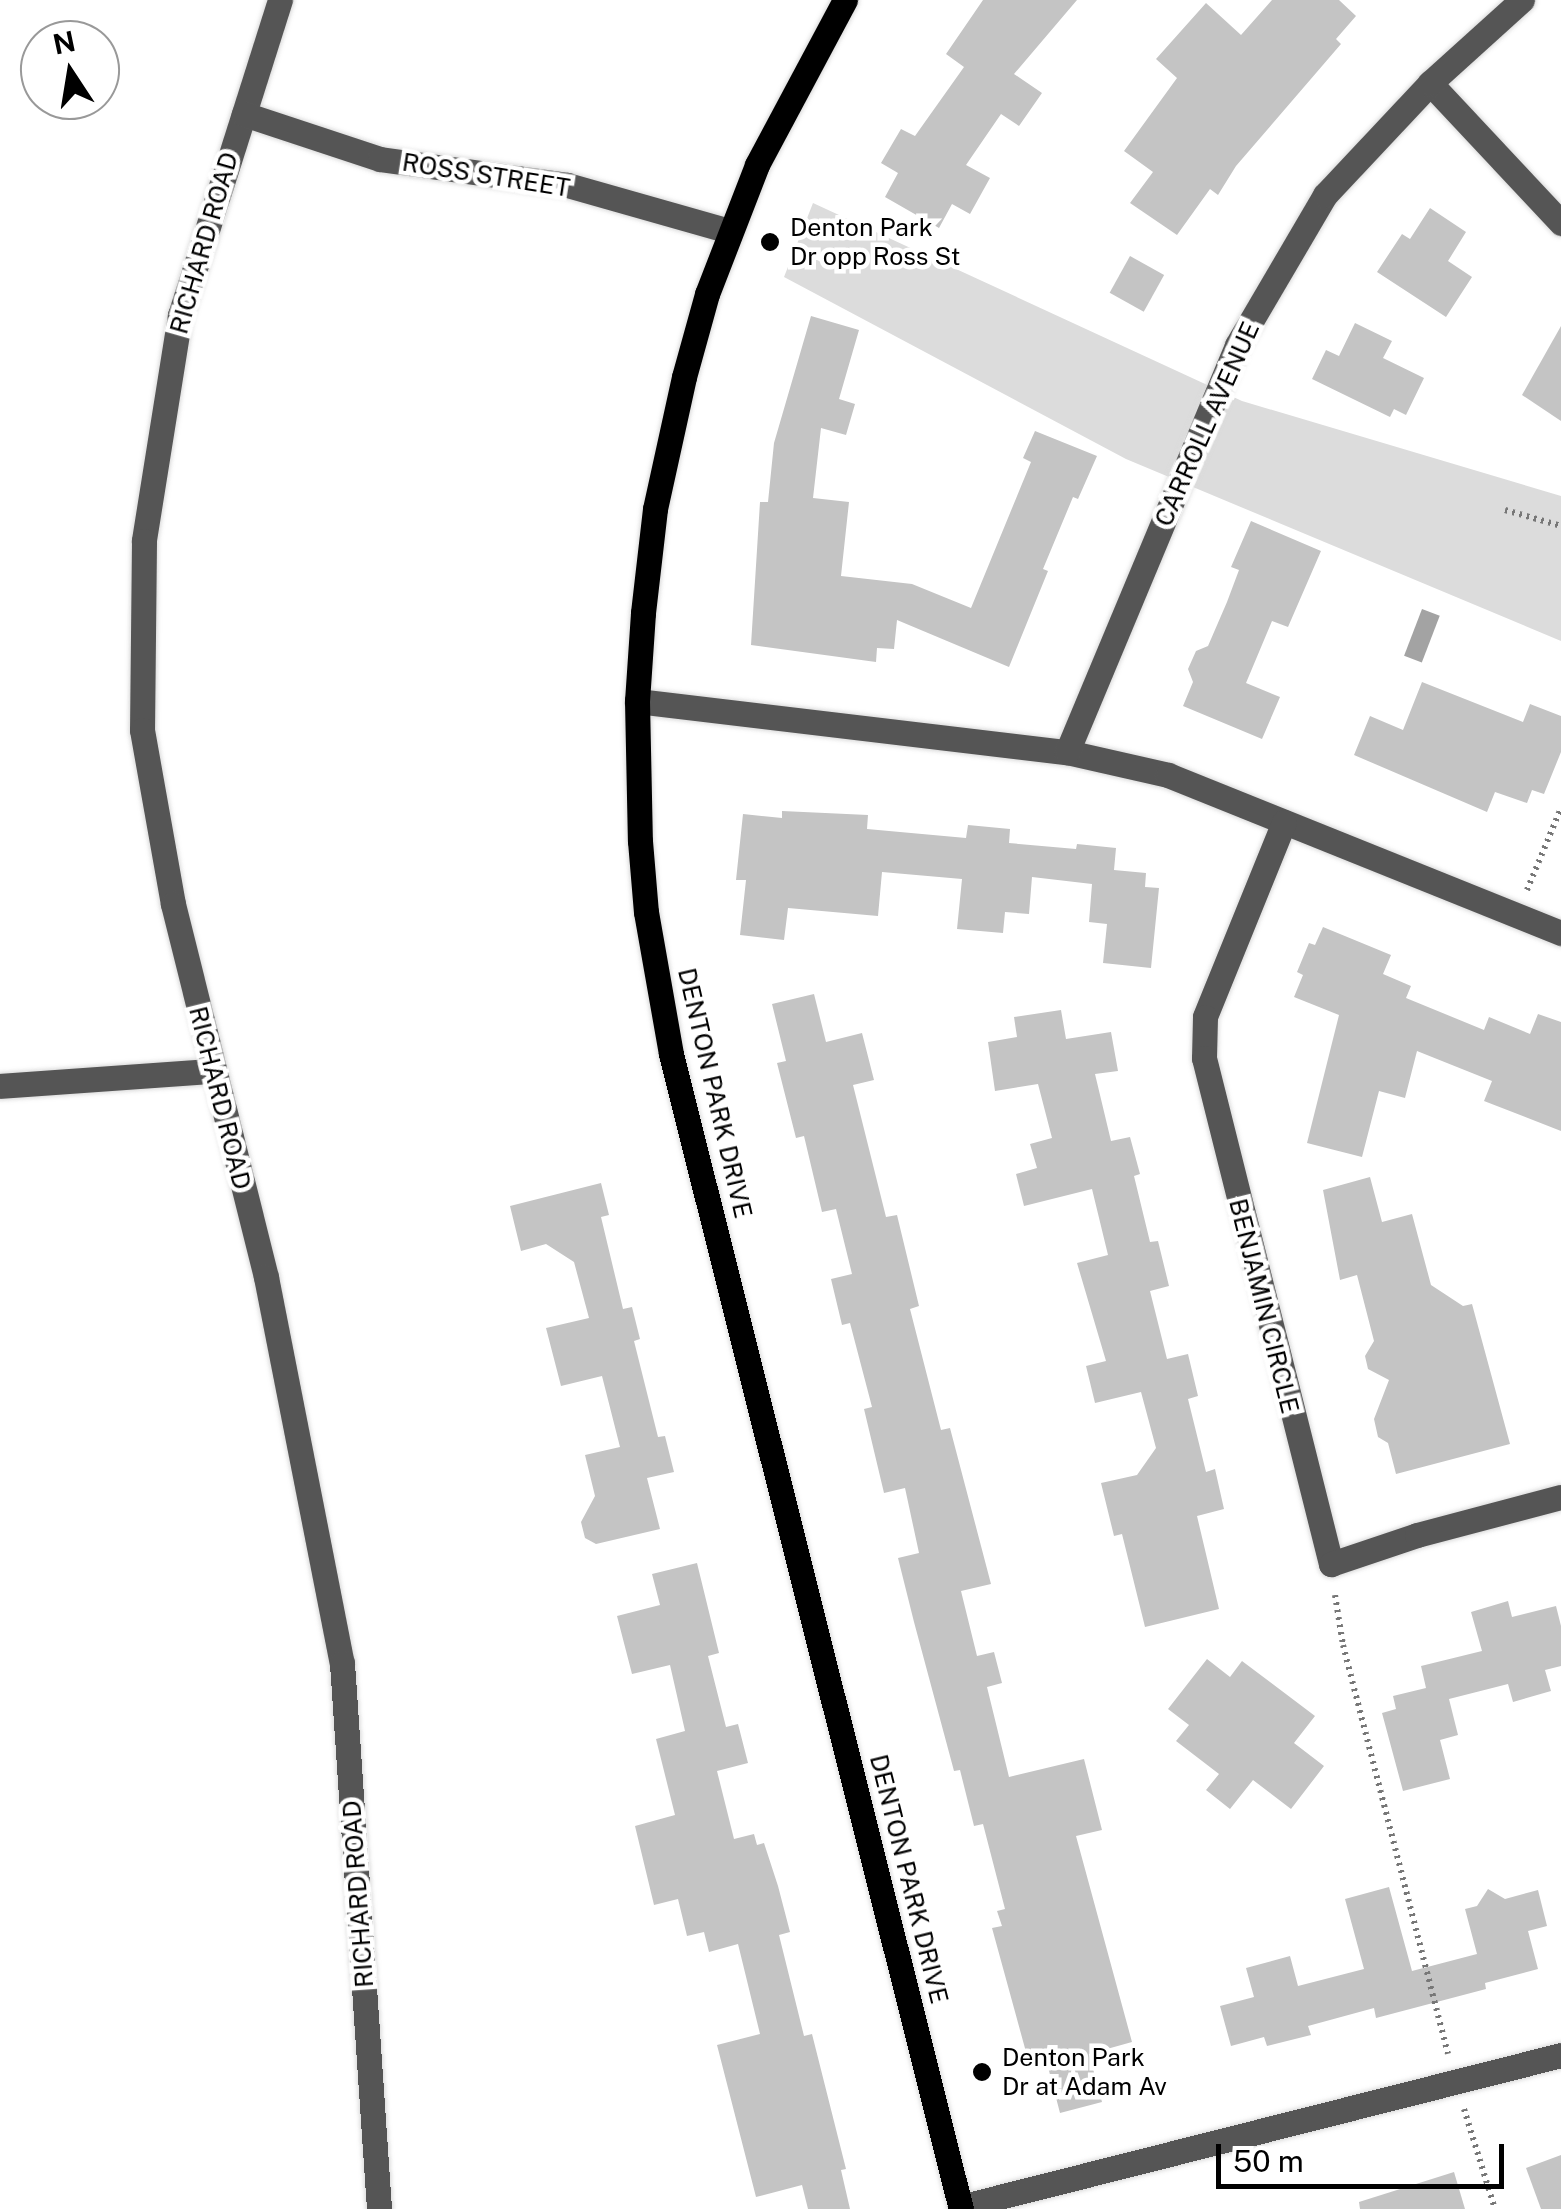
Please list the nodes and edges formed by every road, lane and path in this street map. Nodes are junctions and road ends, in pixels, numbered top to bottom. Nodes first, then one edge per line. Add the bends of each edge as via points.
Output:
1 (280, 0) edge
2 (845, 0) edge
3 (1522, 0) edge
4 (1430, 83) junction
5 (244, 114) junction
6 (1561, 223) edge
7 (730, 231) junction
8 (1506, 510) dead end
9 (1561, 526) edge
10 (637, 702) junction
11 (1066, 752) junction
12 (1561, 808) edge
13 (1284, 822) junction
14 (1517, 914) junction
15 (1561, 933) edge
16 (211, 1071) junction
17 (0, 1086) edge
18 (1561, 1497) edge
19 (1331, 1564) junction
20 (1561, 2055) edge
21 (1456, 2083) junction
22 (961, 2208) edge
23 (379, 2209) edge
24 (1495, 2209) edge

1 - 5 street, RICHARD ROAD
2 - 7 main road, DENTON PARK DRIVE via 790,97
3 - 4 street, CARROLL AVENUE
4 - 6 street
4 - 11 street, CARROLL AVENUE via 1325,195 1237,346
5 - 7 street, ROSS STREET via 380,160 567,185
5 - 16 street, RICHARD ROAD via 180,315 144,542 142,730 172,904
7 - 10 main road, DENTON PARK DRIVE via 684,377 655,509
8 - 9 path
10 - 11 street
10 - 22 main road, DENTON PARK DRIVE via 644,894 671,1054
11 - 13 street via 1168,775
12 - 14 path
13 - 14 street
13 - 19 street, BENJAMIN CIRCLE via 1205,1017 1204,1058
14 - 15 street
16 - 17 street
16 - 23 street, RICHARD ROAD via 266,1277 342,1663
18 - 19 street
19 - 21 path via 1342,1645
20 - 21 street
21 - 22 street
21 - 24 path

